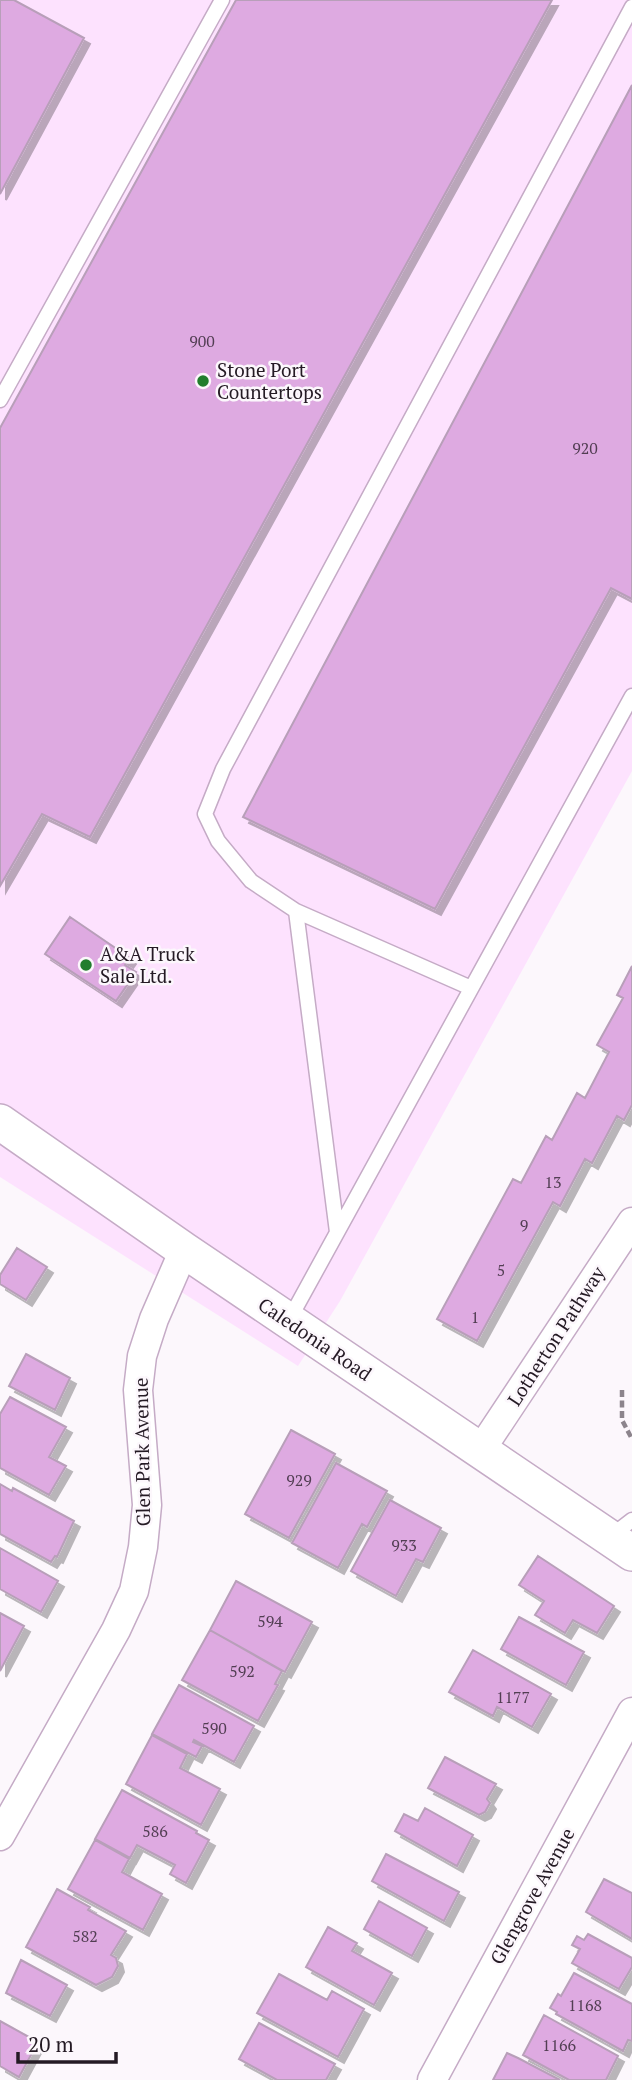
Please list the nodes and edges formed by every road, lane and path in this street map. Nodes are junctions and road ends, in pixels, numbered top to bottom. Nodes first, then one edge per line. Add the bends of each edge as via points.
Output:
1 (222, 0) edge
2 (632, 7) edge
3 (0, 400) edge
4 (632, 696) edge
5 (296, 911) junction
6 (471, 988) junction
7 (0, 1122) edge
8 (632, 1222) edge
9 (337, 1232) junction
10 (184, 1250) junction
11 (289, 1321) junction
12 (622, 1390) dead end
13 (632, 1439) edge
14 (481, 1451) junction
15 (624, 1537) edge
16 (632, 1712) edge
17 (0, 1836) edge
18 (432, 2080) edge

1 - 3 lane
2 - 5 lane via 223,769 205,814 218,841 251,881
4 - 6 lane
5 - 6 lane
5 - 9 lane
6 - 9 lane
7 - 10 street, Caledonia Road
8 - 14 street, Lotherton Pathway
9 - 11 lane
10 - 11 street, Caledonia Road
10 - 17 street, Glen Park Avenue via 142,1356 138,1390 147,1505 134,1591
11 - 14 street, Caledonia Road
12 - 13 path via 622,1420
14 - 15 street, Caledonia Road
16 - 18 street, Glengrove Avenue

